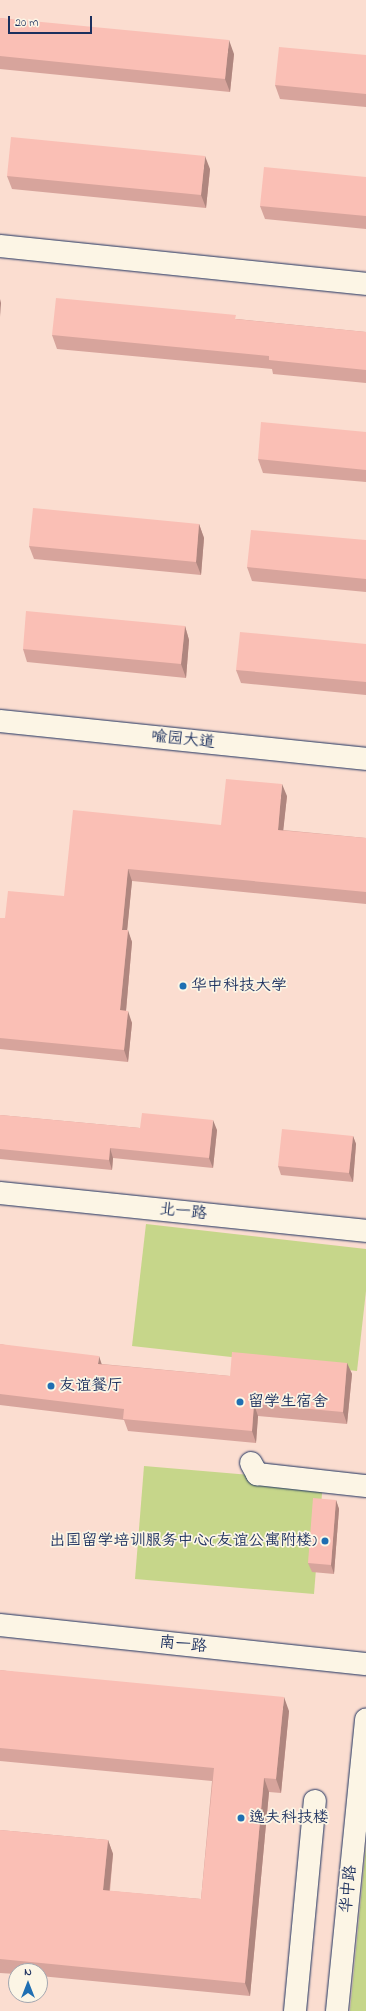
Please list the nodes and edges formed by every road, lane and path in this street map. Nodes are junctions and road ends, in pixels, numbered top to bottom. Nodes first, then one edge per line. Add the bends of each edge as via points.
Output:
1 (0, 246) edge
2 (366, 284) edge
3 (0, 722) edge
4 (366, 759) edge
5 (0, 1193) edge
6 (366, 1231) edge
7 (250, 1464) dead end
8 (366, 1486) edge
9 (0, 1625) edge
10 (366, 1664) edge
11 (366, 1719) edge
12 (315, 1801) dead end
13 (295, 2011) edge
14 (337, 2011) edge

1 - 2 street
3 - 4 street, 喻园大道
5 - 6 street, 北一路
7 - 8 street via 257,1474
9 - 10 street, 南一路
11 - 14 street, 华中路
12 - 13 street

